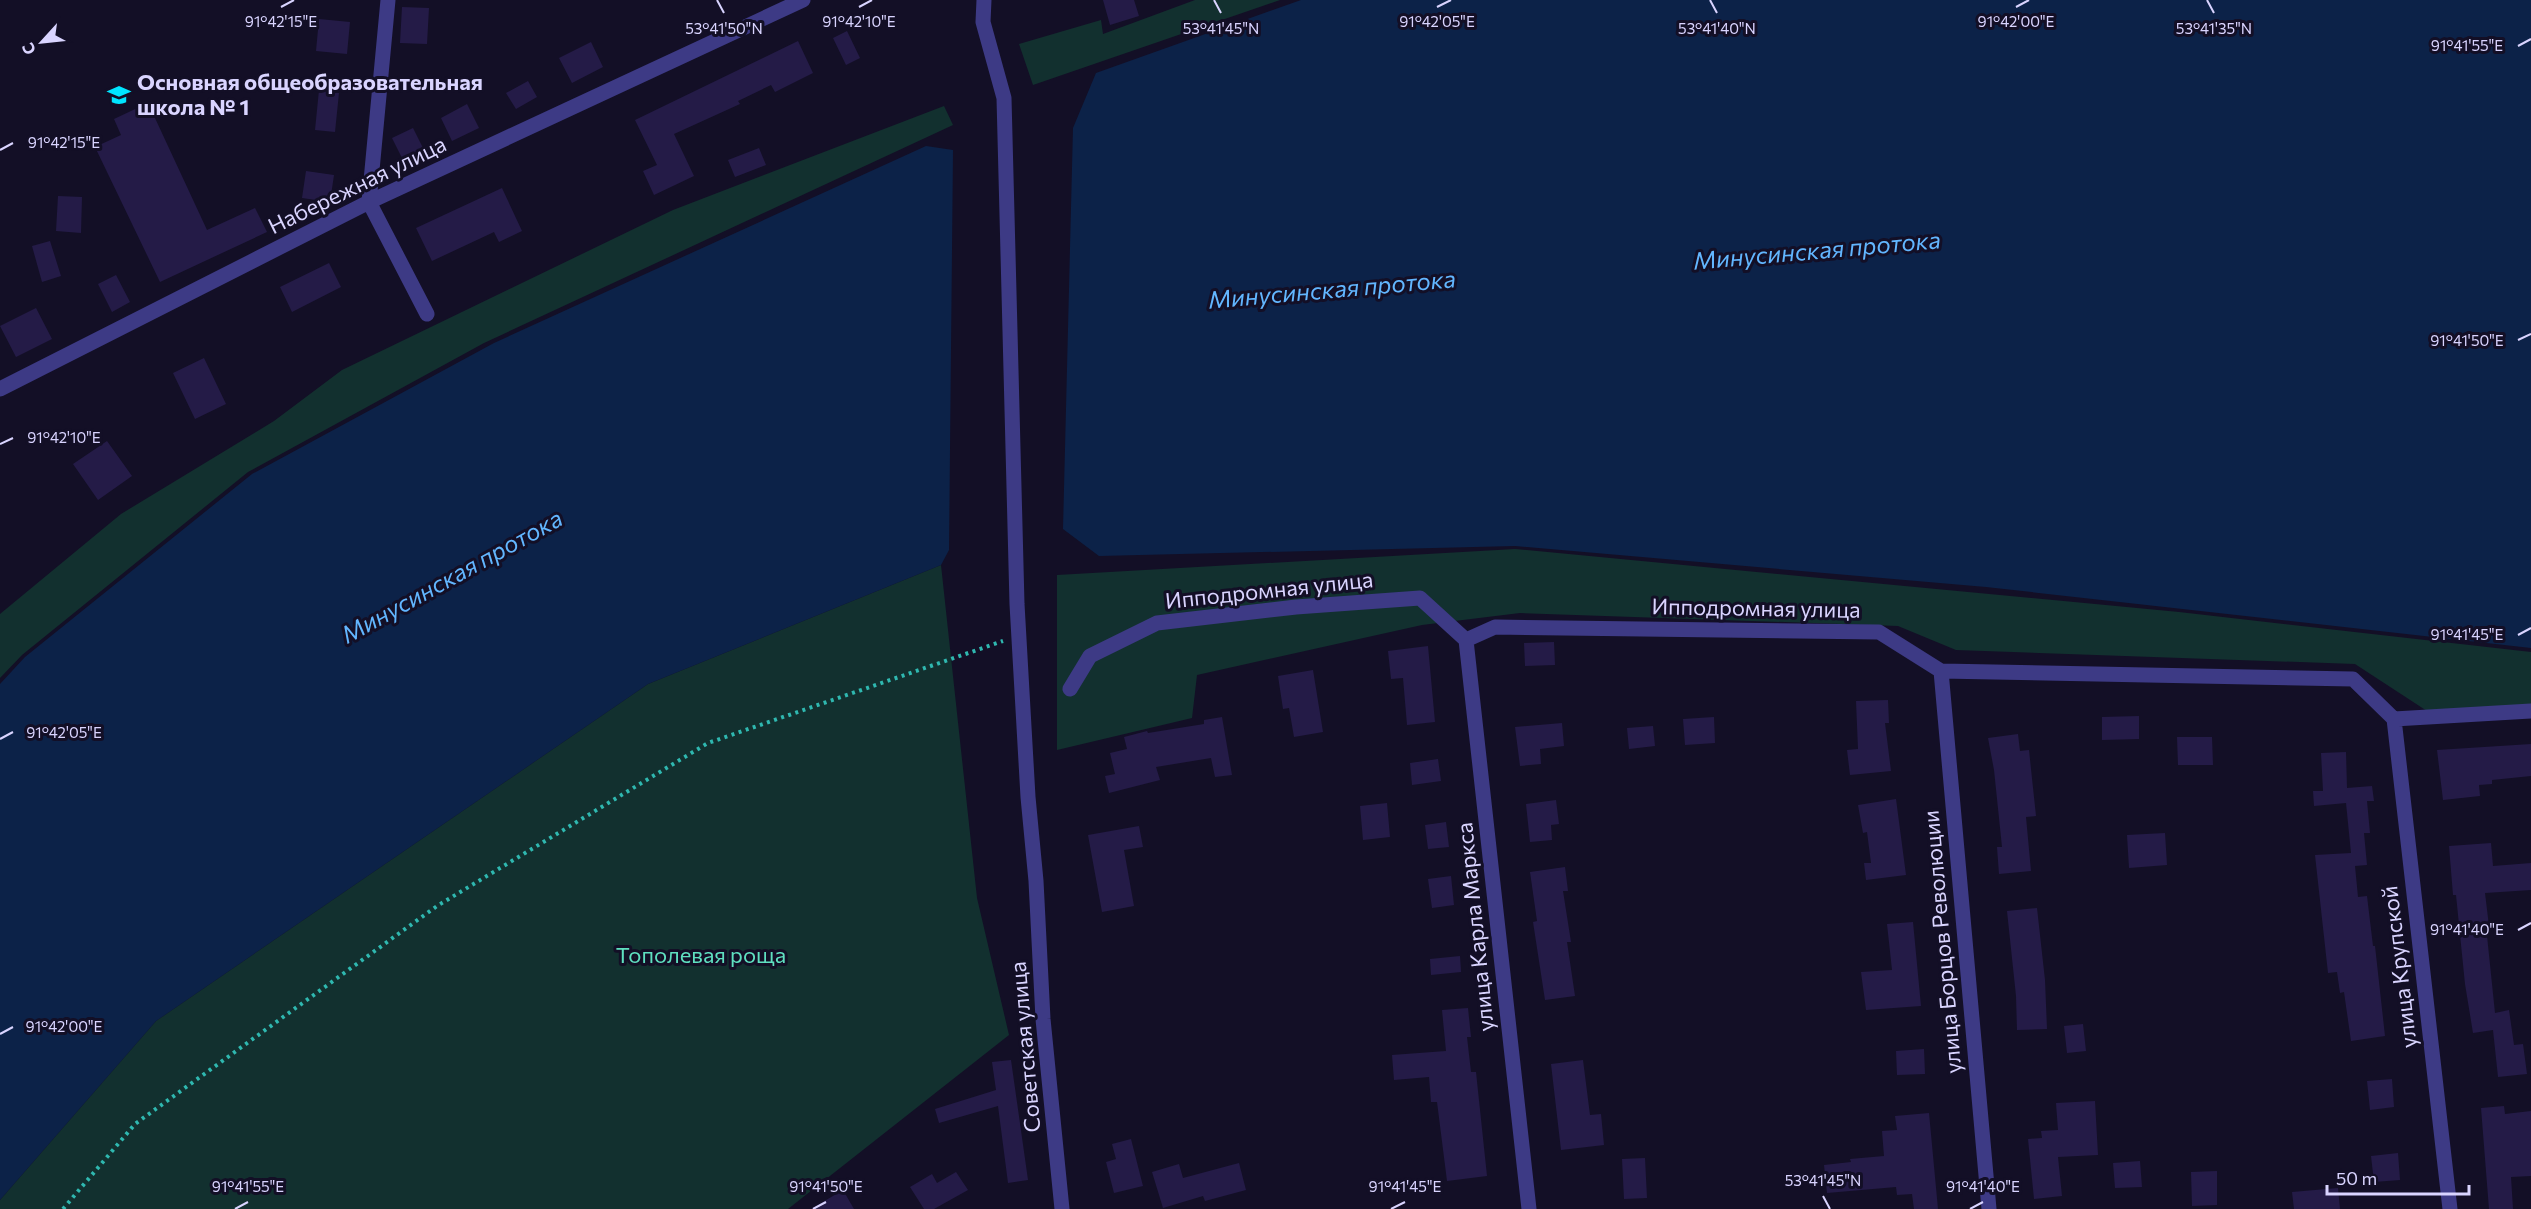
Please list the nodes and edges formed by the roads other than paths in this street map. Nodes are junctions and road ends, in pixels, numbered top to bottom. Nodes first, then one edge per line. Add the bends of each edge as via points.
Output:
1 (388, 0) edge
2 (803, 0) edge
3 (984, 0) edge
4 (369, 202) junction
5 (427, 314) dead end
6 (0, 389) edge
7 (1466, 640) junction
8 (1941, 671) junction
9 (1070, 689) dead end
10 (2531, 711) edge
11 (2394, 719) junction
12 (1062, 1209) edge
13 (1529, 1209) edge
14 (1989, 1209) edge
15 (2450, 1209) edge

1 - 4 street
2 - 4 street, Набережная улица
3 - 12 street, Советская улица via 983,22 1004,98 1017,604 1043,1019
4 - 5 street
4 - 6 street, Набережная улица
7 - 8 street, Ипподромная улица via 1495,627 1879,632
7 - 9 street, Ипподромная улица via 1420,598 1157,623 1090,656
7 - 13 street, улица Карла Маркса
8 - 11 street via 2353,679
8 - 14 street, улица Борцов Революции
10 - 11 street
11 - 15 street, улица Крупской

